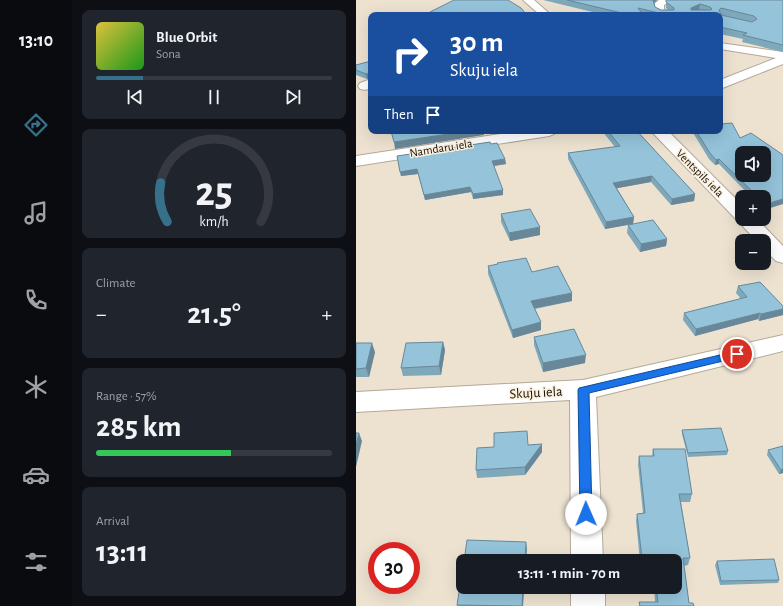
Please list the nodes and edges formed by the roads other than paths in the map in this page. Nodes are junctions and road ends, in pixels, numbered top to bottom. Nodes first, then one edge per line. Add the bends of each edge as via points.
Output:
1 (528, 0) edge
2 (666, 0) edge
3 (542, 12) edge
4 (662, 12) edge
5 (723, 46) edge
6 (783, 56) edge
7 (783, 60) edge
8 (723, 84) edge
9 (530, 134) edge
10 (662, 134) edge
11 (356, 161) edge
12 (735, 208) edge
13 (753, 226) edge
14 (783, 256) edge
15 (783, 344) edge
16 (583, 390) junction
17 (356, 402) edge
18 (587, 554) edge
19 (588, 594) edge
20 (588, 606) edge

1 - 3 street
2 - 4 street via 659,4 659,10
5 - 6 street
7 - 8 street
9 - 11 street, Namdaru iela
10 - 12 street, Ventspils iela
13 - 14 street
15 - 16 street, Skuju iela
16 - 17 street, Skuju iela
16 - 18 street
19 - 20 street

